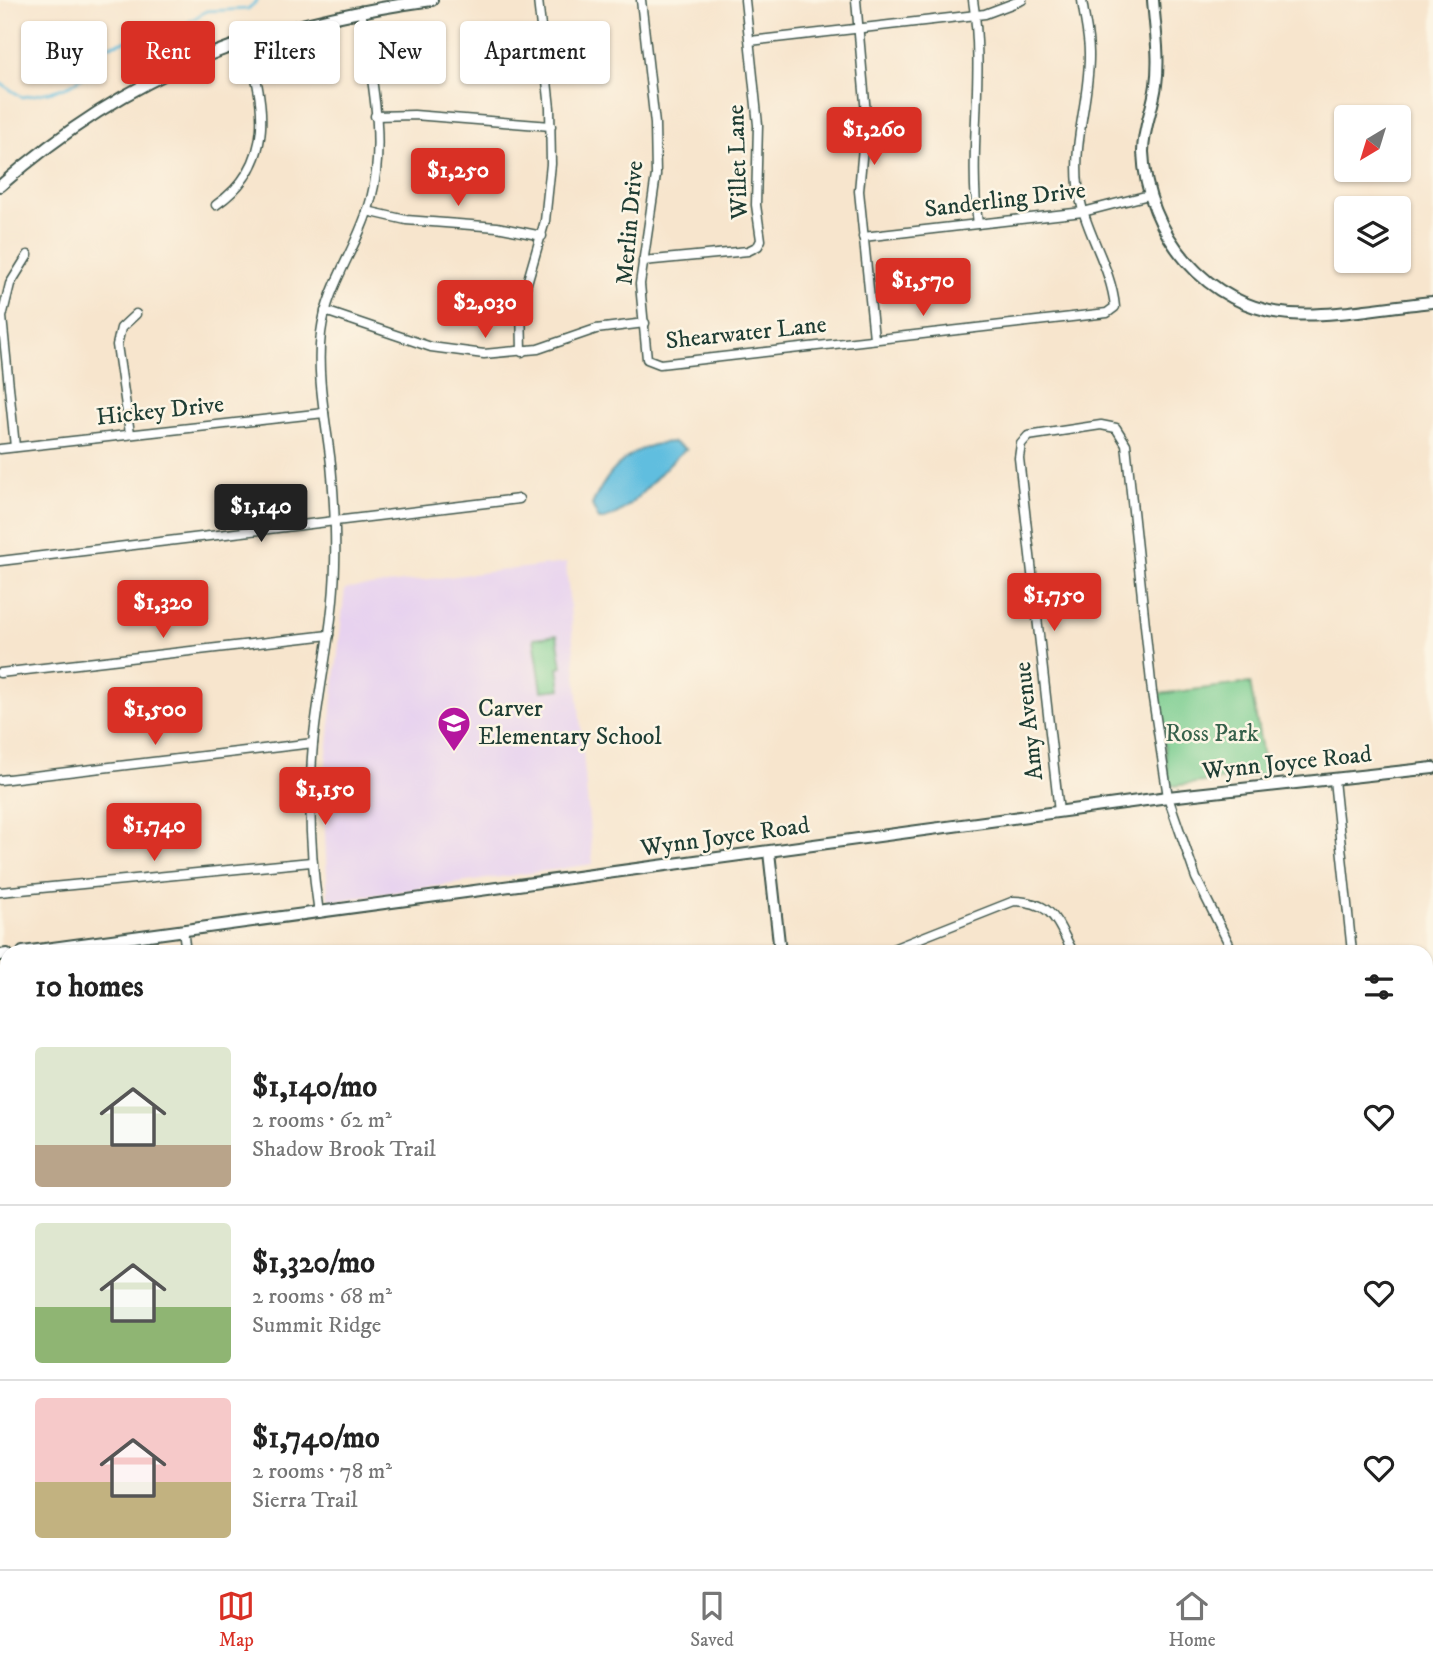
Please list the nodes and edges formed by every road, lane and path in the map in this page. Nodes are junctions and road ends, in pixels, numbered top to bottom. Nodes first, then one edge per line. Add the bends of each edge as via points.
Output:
1 (432, 0) edge
2 (538, 0) edge
3 (641, 0) edge
4 (745, 0) edge
5 (856, 0) edge
6 (973, 0) edge
7 (1022, 0) edge
8 (1082, 0) edge
9 (1153, 0) edge
10 (361, 10) junction
11 (975, 15) junction
12 (318, 21) edge
13 (857, 28) junction
14 (750, 41) junction
15 (229, 46) edge
16 (258, 84) edge
17 (375, 116) junction
18 (551, 126) junction
19 (0, 186) edge
20 (1149, 195) junction
21 (216, 205) dead end
22 (367, 211) junction
23 (1083, 212) junction
24 (978, 224) junction
25 (541, 236) junction
26 (863, 237) junction
27 (28, 256) dead end
28 (643, 261) junction
29 (1433, 302) edge
30 (325, 311) junction
31 (136, 314) dead end
32 (645, 323) junction
33 (874, 338) junction
34 (522, 352) junction
35 (654, 361) joint
36 (324, 413) junction
37 (130, 433) junction
38 (15, 447) junction
39 (0, 449) edge
40 (519, 499) dead end
41 (334, 521) junction
42 (0, 561) edge
43 (329, 635) junction
44 (0, 673) edge
45 (313, 743) junction
46 (1433, 768) edge
47 (0, 780) edge
48 (1334, 780) junction
49 (1168, 797) junction
50 (1059, 812) junction
51 (769, 852) junction
52 (311, 862) junction
53 (0, 892) edge
54 (319, 913) junction
55 (183, 930) junction
56 (74, 945) edge
57 (185, 945) edge
58 (779, 945) edge
59 (904, 945) edge
60 (1069, 945) edge
61 (1230, 945) edge
62 (1351, 945) edge

1 - 10 street
2 - 18 street
3 - 28 street, Merlin Drive via 656,175
4 - 14 street, Willet Lane
5 - 13 street
6 - 11 street
7 - 11 street
8 - 23 street via 1089,53 1077,163
9 - 20 street via 1157,69 1143,149
10 - 12 street
10 - 17 street
11 - 13 street
11 - 24 street via 979,70 972,146
13 - 14 street
13 - 26 street via 866,105 859,176
14 - 28 street, Willet Lane via 761,240 748,251
15 - 19 street via 106,105
16 - 21 street via 261,135 257,152 239,186
17 - 18 street
17 - 22 street via 375,174
18 - 25 street via 550,185
20 - 23 street, Sanderling Drive
20 - 29 street via 1164,230 1187,263 1219,290 1252,306 1297,314
22 - 25 street via 405,220 497,227
22 - 30 street
23 - 24 street, Sanderling Drive
23 - 33 street, Shearwater Lane via 1111,282 1115,307 1107,313
24 - 26 street, Sanderling Drive
25 - 34 street via 521,304
26 - 33 street
27 - 38 street via 10,284 2,317
28 - 32 street, Merlin Drive via 640,284
30 - 34 street via 449,351
30 - 36 street via 320,351
31 - 37 street via 121,328 117,345
32 - 34 street via 596,329
32 - 35 street, Merlin Drive via 647,359
33 - 35 street, Shearwater Lane via 660,364
36 - 37 street, Hickey Drive
36 - 41 street
37 - 38 street, Hickey Drive
38 - 39 street, Hickey Drive
40 - 41 street
41 - 42 street
41 - 43 street
43 - 44 street
43 - 45 street
45 - 47 street
45 - 52 street
46 - 48 street, Wynn Joyce Road
48 - 49 street, Wynn Joyce Road
48 - 62 street
49 - 50 street, Wynn Joyce Road
49 - 50 street, Amy Avenue via 1126,444 1116,428 1101,425 1028,436 1019,458
49 - 61 street via 1196,878
50 - 51 street, Wynn Joyce Road
51 - 54 street, Wynn Joyce Road
51 - 58 street
52 - 53 street
52 - 54 street
54 - 55 street, Wynn Joyce Road
55 - 56 street, Wynn Joyce Road
55 - 57 street
59 - 60 street via 1014,901 1036,901 1052,914

